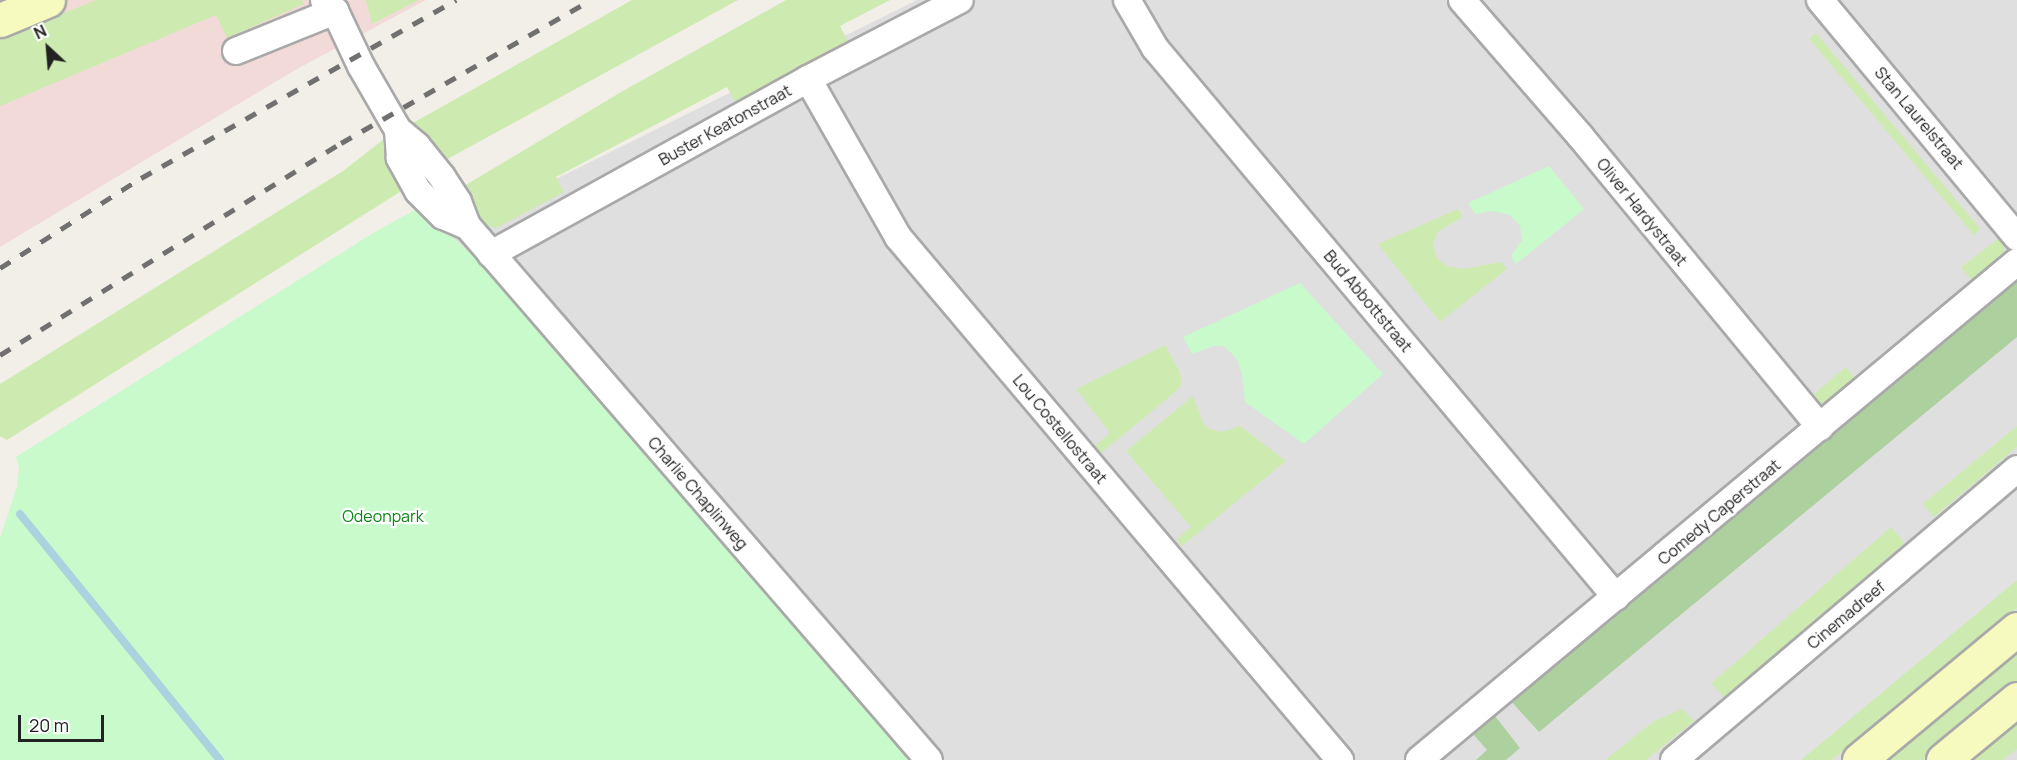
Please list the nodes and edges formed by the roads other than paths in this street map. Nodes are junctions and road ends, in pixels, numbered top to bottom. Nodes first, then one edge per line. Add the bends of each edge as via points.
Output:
1 (48, 0) edge
2 (960, 0) edge
3 (1127, 0) edge
4 (1462, 0) edge
5 (1820, 0) edge
6 (332, 4) edge
7 (0, 20) edge
8 (236, 51) dead end
9 (808, 79) junction
10 (2017, 237) edge
11 (491, 254) junction
12 (2017, 262) edge
13 (1820, 427) junction
14 (2017, 469) edge
15 (1616, 597) junction
16 (2017, 629) edge
17 (2017, 699) edge
18 (929, 760) edge
19 (1340, 760) edge
20 (1419, 760) edge
21 (1674, 760) edge
22 (1859, 760) edge
23 (1943, 760) edge

1 - 7 main road
2 - 9 street, Buster Keatonstraat
3 - 15 street, Bud Abbottstraat via 1155,48
4 - 13 street, Oliver Hardystraat via 1581,137
5 - 10 street, Stan Laurelstraat
6 - 8 street
6 - 11 street, Charlie Chaplinweg via 398,130 442,177 458,202 465,224
9 - 11 street, Buster Keatonstraat
9 - 19 street, Lou Costellostraat via 898,237
11 - 18 street, Charlie Chaplinweg
12 - 13 street, Comedy Caperstraat
13 - 15 street, Comedy Caperstraat
14 - 21 street, Cinemadreef
15 - 20 street, Comedy Caperstraat
16 - 22 main road
17 - 23 main road

